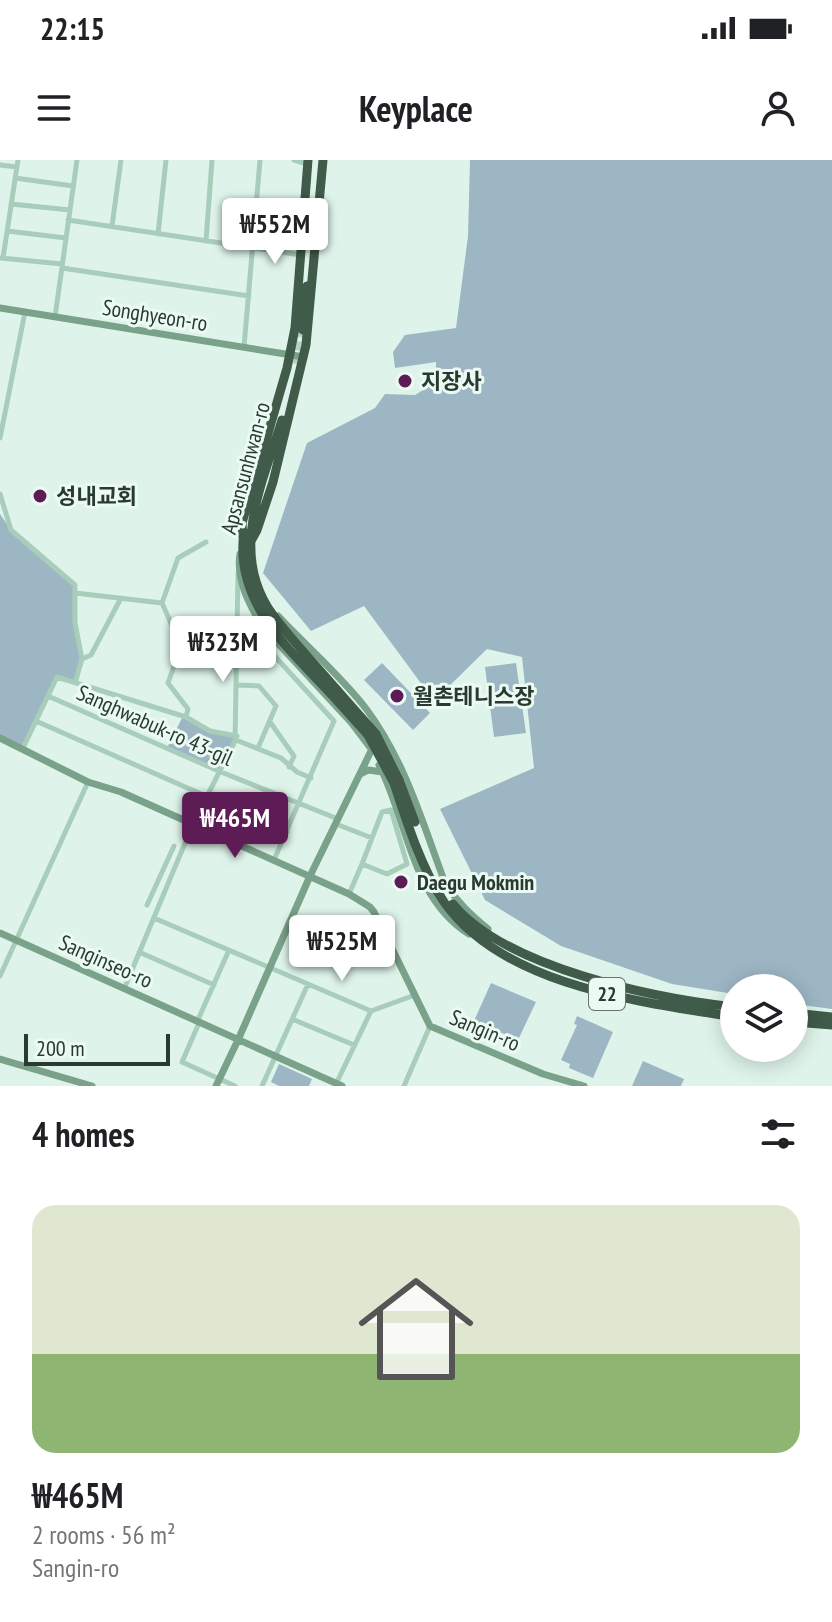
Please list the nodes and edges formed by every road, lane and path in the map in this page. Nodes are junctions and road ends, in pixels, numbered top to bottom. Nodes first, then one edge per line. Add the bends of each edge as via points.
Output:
1 (77, 160) edge
2 (121, 160) edge
3 (166, 160) edge
4 (212, 160) edge
5 (260, 160) edge
6 (294, 160) edge
7 (321, 160) edge
8 (309, 161) edge
9 (17, 164) edge
10 (0, 165) edge
11 (15, 178) junction
12 (73, 186) junction
13 (11, 204) junction
14 (70, 210) junction
15 (68, 220) junction
16 (112, 227) junction
17 (7, 231) junction
18 (158, 234) junction
19 (66, 238) junction
20 (206, 241) junction
21 (253, 249) junction
22 (301, 256) junction
23 (2, 258) edge
24 (62, 266) junction
25 (249, 296) junction
26 (0, 308) edge
27 (25, 312) junction
28 (55, 317) junction
29 (244, 347) junction
30 (288, 354) junction
31 (304, 357) junction
32 (290, 382) dead end
33 (0, 438) edge
34 (0, 494) edge
35 (206, 542) dead end
36 (246, 544) junction
37 (238, 568) junction
38 (75, 593) junction
39 (121, 597) junction
40 (162, 603) junction
41 (236, 633) junction
42 (82, 659) junction
43 (75, 683) junction
44 (238, 685) junction
45 (48, 696) junction
46 (186, 717) junction
47 (36, 721) junction
48 (270, 721) junction
49 (381, 733) junction
50 (0, 738) edge
51 (236, 738) junction
52 (23, 748) junction
53 (258, 748) junction
54 (372, 749) junction
55 (289, 767) junction
56 (221, 772) junction
57 (360, 774) junction
58 (393, 777) junction
59 (311, 778) junction
60 (88, 782) junction
61 (207, 797) junction
62 (301, 804) junction
63 (337, 822) junction
64 (193, 824) junction
65 (287, 832) junction
66 (372, 838) junction
67 (174, 846) dead end
68 (274, 860) junction
69 (362, 864) junction
70 (310, 876) junction
71 (349, 894) junction
72 (147, 905) dead end
73 (154, 918) junction
74 (0, 933) edge
75 (16, 940) junction
76 (492, 940) junction
77 (229, 950) junction
78 (139, 952) junction
79 (270, 968) junction
80 (0, 976) edge
81 (308, 984) junction
82 (214, 985) junction
83 (124, 989) junction
84 (415, 995) junction
85 (720, 1004) edge
86 (371, 1011) junction
87 (808, 1014) edge
88 (720, 1015) edge
89 (832, 1017) edge
90 (292, 1019) junction
91 (198, 1022) junction
92 (808, 1023) edge
93 (832, 1025) edge
94 (430, 1026) junction
95 (238, 1040) junction
96 (354, 1045) junction
97 (276, 1057) junction
98 (0, 1059) edge
99 (217, 1082) edge
100 (87, 1085) edge
101 (339, 1085) edge
102 (235, 1086) edge
103 (262, 1086) edge
104 (404, 1086) edge
105 (584, 1086) edge

1 - 12 street
2 - 16 street
3 - 18 street
4 - 20 street
5 - 21 street
6 - 8 street
7 - 8 highway via 301,330
7 - 31 highway
8 - 22 highway
9 - 10 street
9 - 11 street
11 - 12 street
11 - 13 street
12 - 14 street
13 - 14 street
13 - 17 street
14 - 15 street
15 - 16 street
15 - 19 street
16 - 18 street
17 - 19 street
17 - 23 street
18 - 20 street
19 - 24 street
20 - 21 street
21 - 22 street
21 - 25 street
22 - 30 highway
23 - 24 street
24 - 25 street
24 - 28 street
25 - 29 street
26 - 27 street, Songhyeon-ro
27 - 28 street, Songhyeon-ro
27 - 33 street
28 - 29 street, Songhyeon-ro
29 - 30 street, Songhyeon-ro
30 - 31 street, Songhyeon-ro
30 - 36 highway via 242,523
31 - 36 highway via 273,482 257,530
32 - 36 highway, Apsansunhwan-ro / 22
34 - 38 street via 11,530 75,585
35 - 40 street via 178,558
36 - 37 street
36 - 49 street via 271,607 364,706
36 - 58 highway, Apsansunhwan-ro / 22, bridge via 255,584 271,614 376,734
37 - 41 street
37 - 54 street via 262,626
38 - 39 street
38 - 42 street
39 - 40 street
39 - 42 street via 91,655
40 - 46 street via 181,646 168,683 188,709
41 - 44 street
41 - 59 street via 248,627 334,721
42 - 43 street
43 - 45 street via 57,677
43 - 46 street
44 - 48 street via 259,686 276,706
44 - 51 street
45 - 47 street
45 - 56 street, Sanghwabuk-ro 43-gil
46 - 51 street
47 - 52 street
47 - 61 street
48 - 53 street
48 - 55 street via 294,756
49 - 54 street
49 - 58 street
50 - 52 street, Sangin-ro
51 - 53 street
51 - 56 street
52 - 60 street, Sangin-ro
53 - 55 street
54 - 57 street
54 - 58 street
55 - 59 street
56 - 61 street
56 - 62 street, Sanghwabuk-ro 43-gil
57 - 58 street via 368,770
57 - 63 street
58 - 76 highway, Apsansunhwan-ro / 22 via 440,886
59 - 62 street
60 - 64 street, Sangin-ro
60 - 75 street
61 - 64 street
61 - 65 street
62 - 63 street, Sanghwabuk-ro 43-gil
62 - 65 street
63 - 66 street, Sanghwabuk-ro 43-gil
63 - 70 street
64 - 68 street, Sangin-ro
64 - 73 street
65 - 68 street
66 - 69 street
66 - 69 street via 382,812 391,810 407,864 387,874
67 - 72 street
68 - 70 street, Sangin-ro
69 - 71 street
70 - 71 street, Sangin-ro
70 - 79 street
71 - 84 street, Sangin-ro via 374,912
73 - 77 street
73 - 78 street
74 - 75 street, Sanginseo-ro
75 - 80 street
75 - 83 street, Sanginseo-ro
76 - 85 highway, Apsansunhwan-ro / 22 via 573,973
76 - 88 highway, Apsansunhwan-ro / 22 via 528,968 583,988
77 - 79 street
77 - 82 street
78 - 82 street
78 - 83 street
79 - 81 street
79 - 95 street
81 - 86 street
81 - 90 street
82 - 91 street
83 - 91 street, Sanginseo-ro
84 - 86 street
84 - 94 street, Sangin-ro
86 - 96 street, Sanginseo-ro
87 - 89 highway
90 - 96 street
90 - 97 street
91 - 95 street, Sanginseo-ro
91 - 99 street via 182,1062
92 - 93 highway
94 - 104 street
94 - 105 street, Sangin-ro
95 - 97 street, Sanginseo-ro
95 - 99 street
96 - 101 street, Sanginseo-ro
97 - 101 street, Sanginseo-ro
97 - 103 street
98 - 100 street
99 - 102 street

